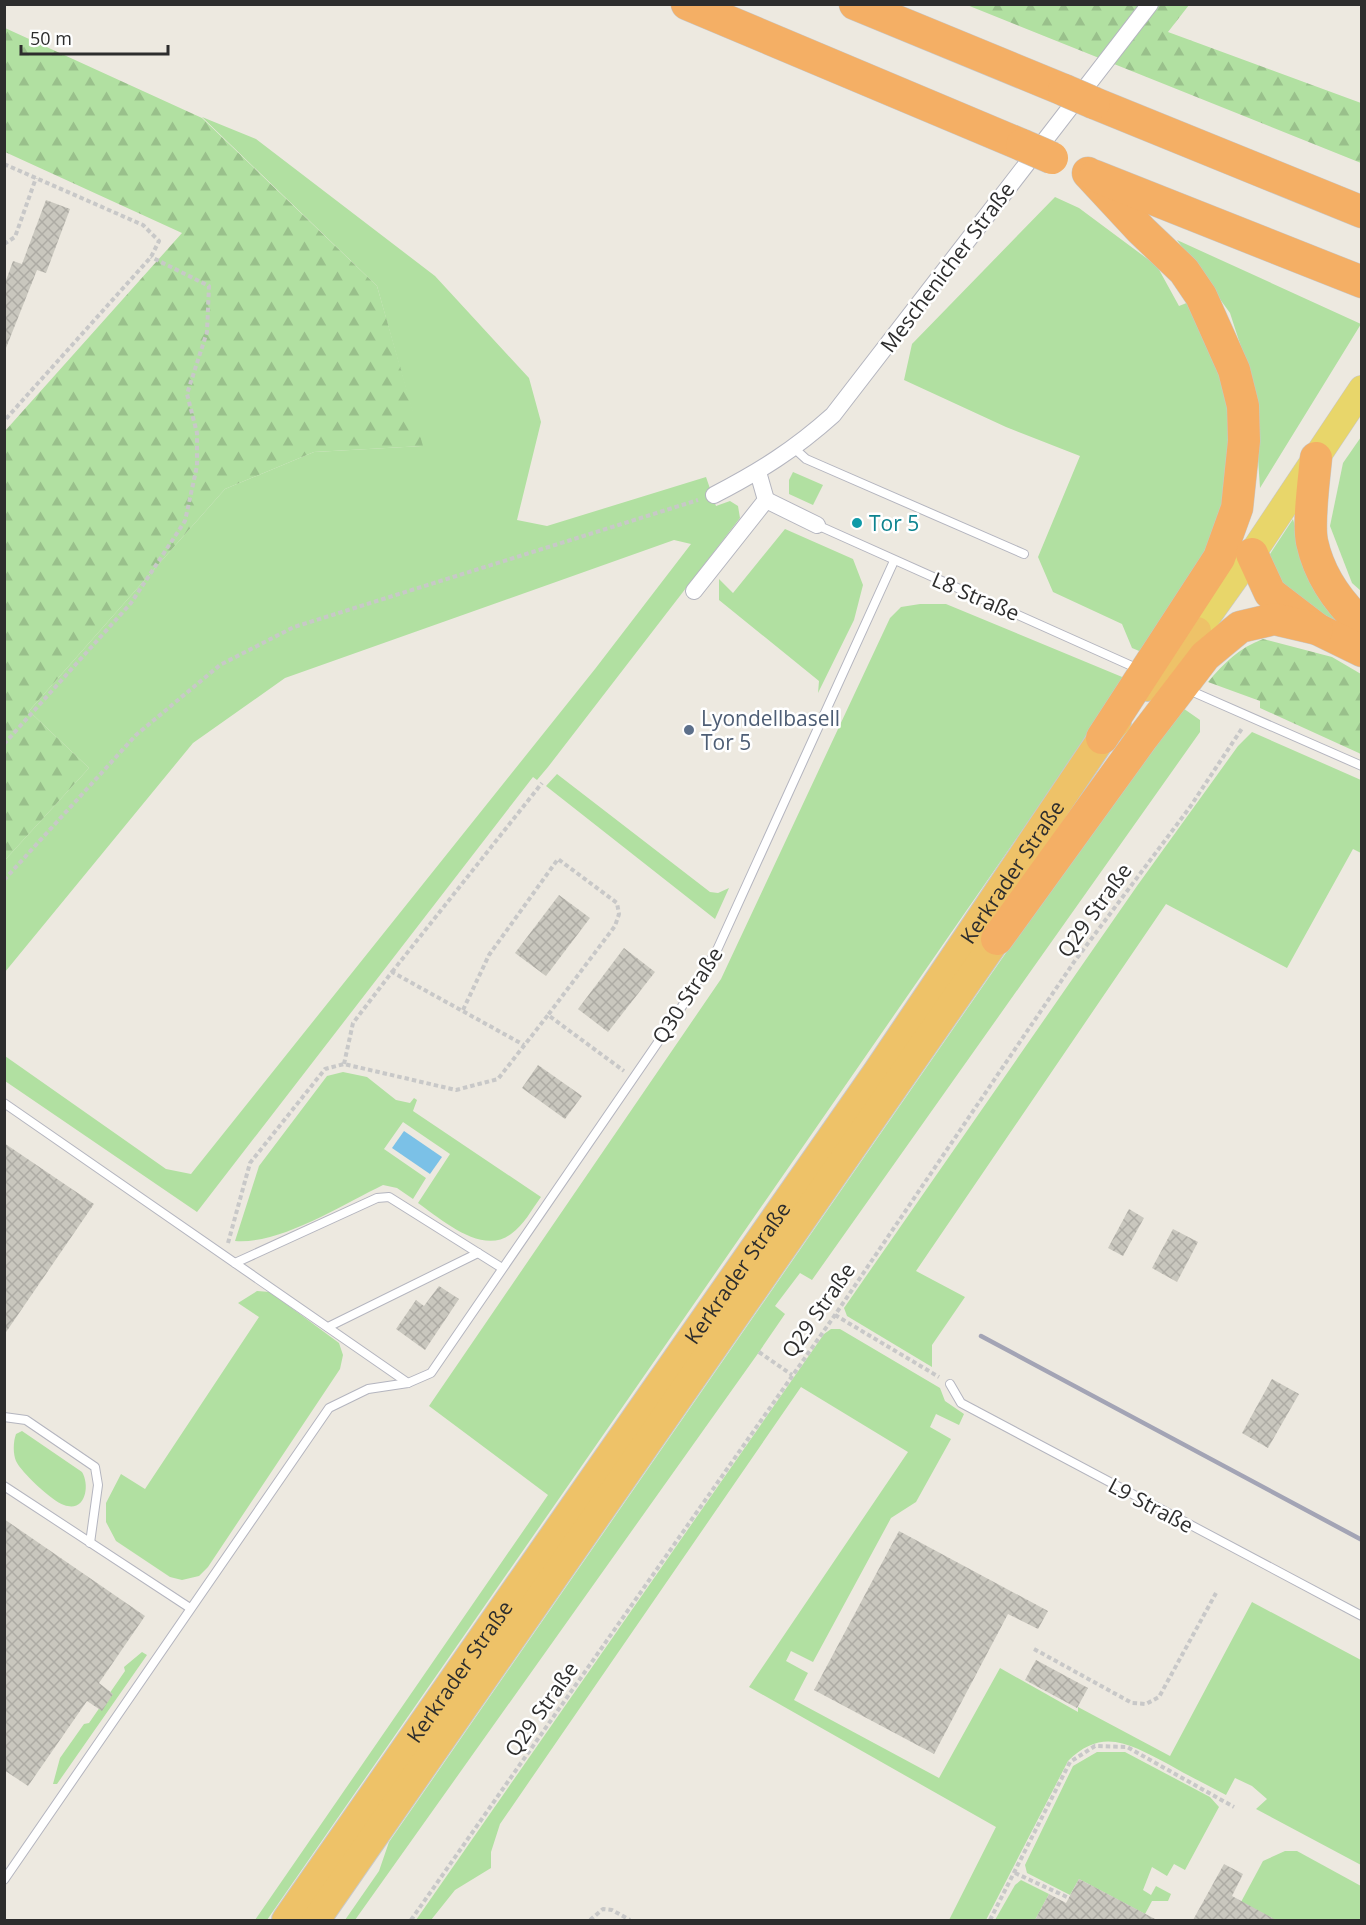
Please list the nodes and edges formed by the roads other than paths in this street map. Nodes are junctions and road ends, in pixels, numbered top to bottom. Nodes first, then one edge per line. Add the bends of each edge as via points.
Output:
1 (687, 4) edge
2 (855, 4) edge
3 (1150, 4) edge
4 (1088, 173) junction
5 (1362, 212) edge
6 (1358, 281) edge
7 (1362, 389) edge
8 (795, 449) junction
9 (1316, 458) junction
10 (758, 472) junction
11 (714, 495) road end
12 (766, 500) junction
13 (817, 525) joint
14 (1024, 554) dead end
15 (1252, 554) junction
16 (894, 561) junction
17 (694, 591) dead end
18 (1362, 624) edge
19 (1317, 629) junction
20 (1197, 631) junction
21 (1362, 651) edge
22 (1134, 667) dead end
23 (1191, 691) dead end
24 (1102, 738) junction
25 (1362, 766) edge
26 (997, 939) junction
27 (4, 1103) edge
28 (478, 1253) junction
29 (235, 1263) junction
30 (502, 1268) junction
31 (328, 1327) junction
32 (408, 1383) junction
33 (950, 1384) road end
34 (4, 1417) edge
35 (4, 1486) edge
36 (90, 1543) junction
37 (190, 1608) junction
38 (1362, 1616) edge
39 (8, 1869) edge
40 (4, 1880) edge
41 (286, 1920) edge
42 (316, 1920) edge

1 - 4 highway, bridge
2 - 5 highway, bridge
3 - 8 street, Meschenicher Straße via 833,415
4 - 6 highway
4 - 24 highway via 1184,271 1201,296 1234,370 1243,406 1244,441 1237,508 1219,558
7 - 9 main road, Kerkrader Straße
8 - 10 street, Meschenicher Straße
8 - 14 lane via 806,459
9 - 15 main road, Kerkrader Straße
9 - 18 highway via 1312,540 1323,577
10 - 11 street, Meschenicher Straße
10 - 12 street
12 - 13 street
12 - 17 street
13 - 16 lane, L8 Straße
15 - 19 highway via 1270,592
15 - 20 main road, Kerkrader Straße
16 - 22 lane, L8 Straße
16 - 30 lane, Q30 Straße via 717,950
19 - 21 highway
19 - 26 highway via 1274,619 1240,627 1205,656
20 - 24 highway, Kerkrader Straße
20 - 26 highway, Kerkrader Straße
23 - 25 lane
24 - 41 highway, Kerkrader Straße via 878,1072
26 - 42 highway, Kerkrader Straße
27 - 29 lane
28 - 29 lane via 389,1197 377,1198
28 - 30 lane
28 - 31 lane
29 - 31 lane
30 - 32 lane, Q30 Straße via 431,1373
31 - 32 lane
32 - 37 lane via 368,1389 329,1408
33 - 38 lane, L9 Straße via 961,1403
34 - 36 lane via 26,1420 95,1467 98,1485
35 - 36 lane
36 - 37 lane
37 - 39 lane
39 - 40 lane

